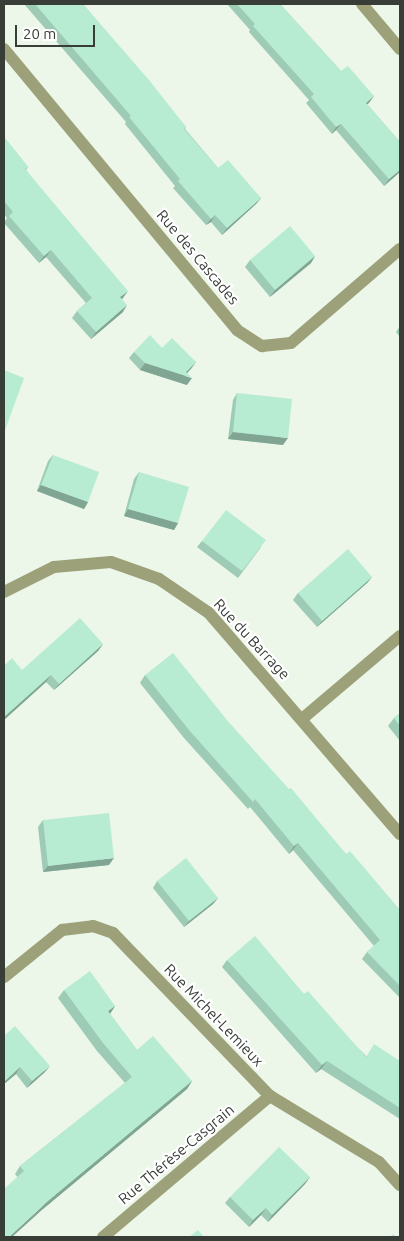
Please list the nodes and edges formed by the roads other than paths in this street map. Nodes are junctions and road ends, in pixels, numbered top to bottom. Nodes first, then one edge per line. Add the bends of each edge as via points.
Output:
1 (362, 4) edge
2 (4, 49) edge
3 (400, 49) edge
4 (400, 249) edge
5 (4, 592) edge
6 (400, 636) edge
7 (302, 719) junction
8 (400, 834) edge
9 (4, 977) edge
10 (270, 1096) junction
11 (400, 1184) edge
12 (103, 1237) edge

1 - 3 street
2 - 4 street, Rue des Cascades via 237,330 262,346 291,343
5 - 7 street, Rue du Barrage via 54,567 111,562 159,579 209,613
6 - 7 street
7 - 8 street, Rue du Barrage
9 - 10 street, Rue Michel-Lemieux via 62,930 93,926 113,933
10 - 11 street, Rue Michel-Lemieux via 379,1162
10 - 12 street, Rue Thérèse-Casgrain

